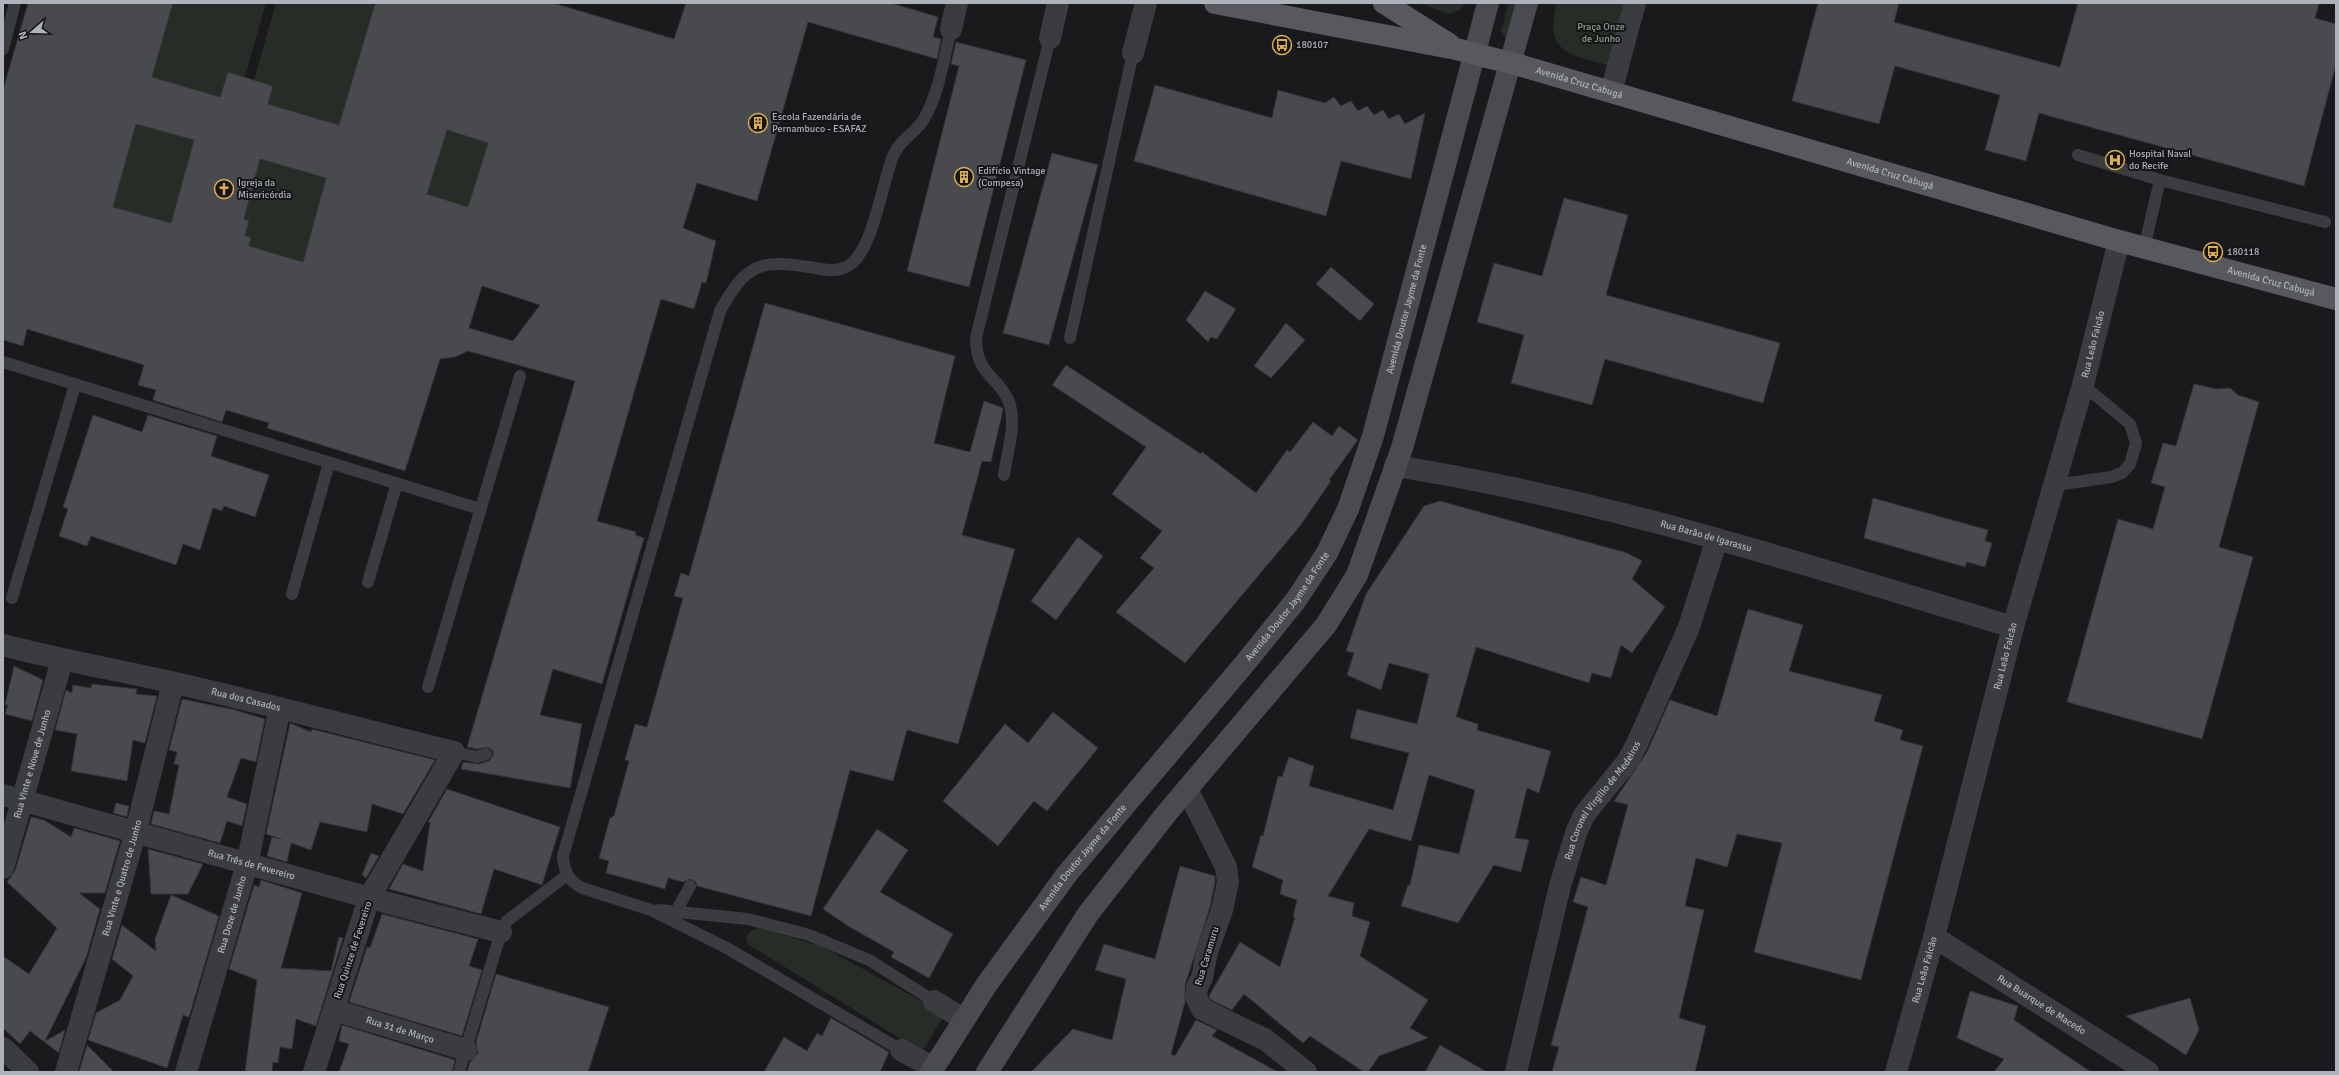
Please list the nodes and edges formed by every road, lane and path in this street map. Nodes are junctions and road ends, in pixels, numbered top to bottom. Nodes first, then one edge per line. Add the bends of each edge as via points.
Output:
1 (15, 3) edge
2 (957, 3) edge
3 (1058, 3) edge
4 (1146, 3) edge
5 (1215, 3) edge
6 (1384, 3) edge
7 (1488, 3) edge
8 (1527, 3) edge
9 (1635, 3) edge
10 (951, 29) joint
11 (1050, 38) joint
12 (3, 49) edge
13 (1466, 52) junction
14 (1133, 53) joint
15 (1510, 63) junction
16 (1611, 92) junction
17 (2078, 155) dead end
18 (2160, 180) junction
19 (2326, 222) dead end
20 (2119, 241) junction
21 (2144, 248) junction
22 (2332, 296) edge
23 (1070, 338) dead end
24 (3, 362) edge
25 (520, 376) dead end
26 (75, 385) junction
27 (2083, 385) junction
28 (329, 463) junction
29 (1395, 466) junction
30 (1004, 475) dead end
31 (397, 484) junction
32 (2056, 485) junction
33 (480, 509) junction
34 (1717, 539) junction
35 (368, 582) dead end
36 (292, 594) dead end
37 (12, 598) dead end
38 (2013, 626) junction
39 (3, 645) edge
40 (62, 660) junction
41 (173, 683) junction
42 (428, 687) dead end
43 (280, 708) junction
44 (454, 752) junction
45 (486, 754) dead end
46 (1187, 789) junction
47 (3, 795) edge
48 (24, 800) junction
49 (136, 831) junction
50 (247, 864) junction
51 (3, 868) edge
52 (567, 875) junction
53 (690, 886) dead end
54 (370, 898) junction
55 (673, 916) junction
56 (501, 932) junction
57 (1934, 937) junction
58 (934, 1001) joint
59 (334, 1010) junction
60 (963, 1019) junction
61 (3, 1048) edge
62 (466, 1050) junction
63 (901, 1050) joint
64 (932, 1070) edge
65 (28, 1072) edge
66 (66, 1072) edge
67 (186, 1072) edge
68 (314, 1072) edge
69 (459, 1072) edge
70 (987, 1072) edge
71 (1306, 1072) edge
72 (1516, 1072) edge
73 (1896, 1072) edge
74 (2148, 1072) edge

1 - 12 lane
2 - 10 street
3 - 11 street
4 - 14 street
5 - 13 main road, Avenida Cruz Cabugá
6 - 13 main road, Avenida Cruz Cabugá
7 - 13 main road, Avenida Doutor Jayme da Fonte
8 - 15 main road
9 - 16 street
10 - 52 lane via 933,100 924,119 893,155 869,234 858,260 840,269 827,270 786,263 767,263 756,267 733,288 720,311 563,856
11 - 30 lane via 976,338 980,363 1004,394 1012,412
13 - 15 main road, Avenida Cruz Cabugá
13 - 60 main road, Avenida Doutor Jayme da Fonte via 1373,436 1348,509 1327,553 1296,600 1246,662 1067,874
14 - 23 lane
15 - 16 main road, Avenida Cruz Cabugá
15 - 29 main road
16 - 20 main road, Avenida Cruz Cabugá
17 - 18 lane
18 - 19 lane
18 - 21 lane
20 - 21 main road, Avenida Cruz Cabugá
20 - 27 street, Rua Leão Falcão
21 - 22 main road, Avenida Cruz Cabugá
24 - 26 lane
25 - 33 lane
26 - 28 lane
26 - 37 lane
27 - 32 street, Rua Leão Falcão
27 - 32 lane via 2130,424 2136,443 2130,464 2122,473
28 - 31 lane
28 - 36 lane
29 - 34 street, Rua Barão de Igarassu via 1585,504
29 - 46 main road via 1357,575 1326,624
31 - 33 lane
31 - 35 lane
32 - 38 street, Rua Leão Falcão
33 - 42 lane
34 - 38 street, Rua Barão de Igarassu
34 - 72 street, Rua Coronel Virgílio de Medeiros via 1689,627 1636,746 1627,762 1584,815 1576,833 1560,886
38 - 57 street, Rua Leão Falcão
39 - 40 street, Rua dos Casados
40 - 41 street, Rua dos Casados
40 - 48 street, Rua Vinte e Nove de Junho
41 - 43 street, Rua dos Casados
41 - 49 street, Rua Vinte e Quatro de Junho
43 - 44 street, Rua dos Casados
43 - 50 street, Rua Doze de Junho
44 - 45 lane, Rua dos Casados via 477,757
44 - 54 street, Rua Quinze de Fevereiro
46 - 70 main road via 1088,914
46 - 71 street, Rua Caramuru via 1226,867 1228,882 1196,997 1202,1009 1266,1040
47 - 48 street, Rua Três de Fevereiro
48 - 49 street, Rua Três de Fevereiro
48 - 51 street, Rua Vinte e Nove de Junho
49 - 50 street, Rua Três de Fevereiro
49 - 66 street, Rua Vinte e Quatro de Junho
50 - 54 street, Rua Três de Fevereiro
50 - 67 street, Rua Doze de Junho
52 - 55 lane via 582,888
52 - 56 lane via 507,921
53 - 55 lane
54 - 56 street, Rua Três de Fevereiro
54 - 59 street, Rua Quinze de Fevereiro
55 - 58 lane via 748,919 809,935 869,960
55 - 63 lane
56 - 62 lane
57 - 73 street, Rua Leão Falcão
57 - 74 street, Rua Buarque de Macedo
58 - 60 street
59 - 62 street, Rua 31 de Março
59 - 68 street, Rua Quinze de Fevereiro
60 - 64 main road, Avenida Doutor Jayme da Fonte
61 - 65 street
62 - 69 lane
63 - 64 street

